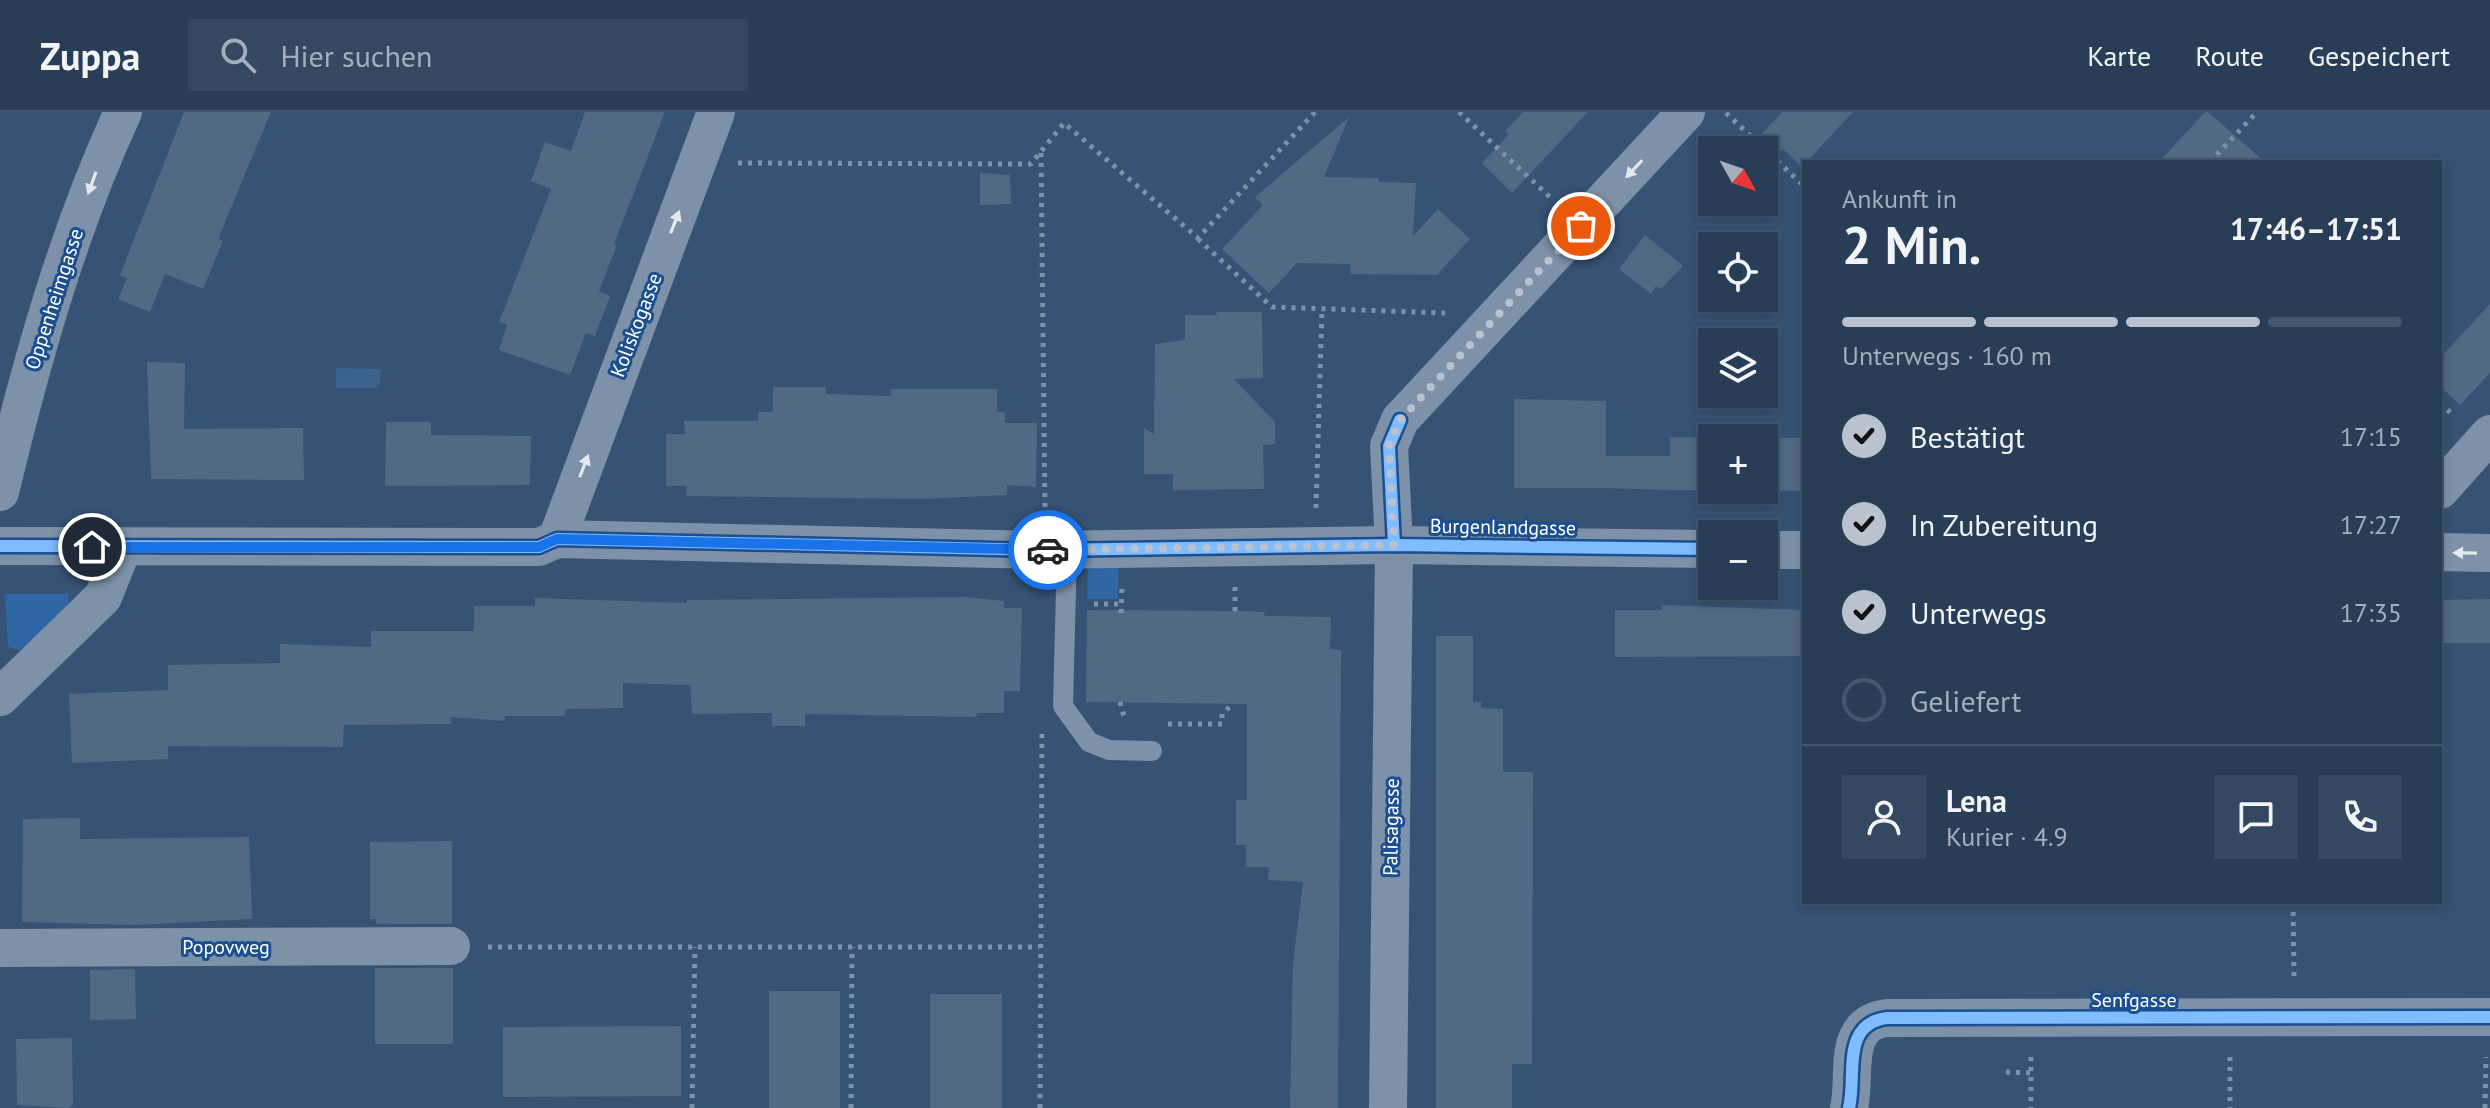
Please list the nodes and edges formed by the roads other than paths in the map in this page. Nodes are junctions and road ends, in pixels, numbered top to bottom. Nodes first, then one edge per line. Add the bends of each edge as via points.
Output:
1 (123, 112) edge
2 (716, 112) edge
3 (1686, 112) edge
4 (2490, 434) edge
5 (2442, 488) edge
6 (0, 492) edge
7 (557, 539) junction
8 (1394, 545) junction
9 (0, 546) edge
10 (123, 547) junction
11 (1698, 549) edge
12 (1056, 550) junction
13 (1778, 550) edge
14 (1802, 550) edge
15 (2442, 552) edge
16 (2490, 553) edge
17 (0, 697) edge
18 (1152, 751) dead end
19 (468, 946) road end
20 (0, 948) edge
21 (2489, 1017) edge
22 (1388, 1108) edge
23 (1849, 1108) edge

1 -> 6 street, Oppenheimgasse via 93,178 31,368
7 -> 2 street, Koliskogasse
3 -> 8 street, Palisagasse via 1400,420 1389,446
4 - 5 street
7 - 10 street, Burgenlandgasse via 539,547
7 - 12 street, Burgenlandgasse
8 - 11 street, Burgenlandgasse
8 - 12 street, Burgenlandgasse
8 - 22 street, Palisagasse
9 - 10 street, Burgenlandgasse
10 - 17 street via 103,597
12 - 18 lane via 1063,706 1089,742 1109,750
13 - 14 street
16 -> 15 street
19 - 20 street, Popovweg
21 - 23 street, Senfgasse via 1887,1018 1869,1023 1855,1042

